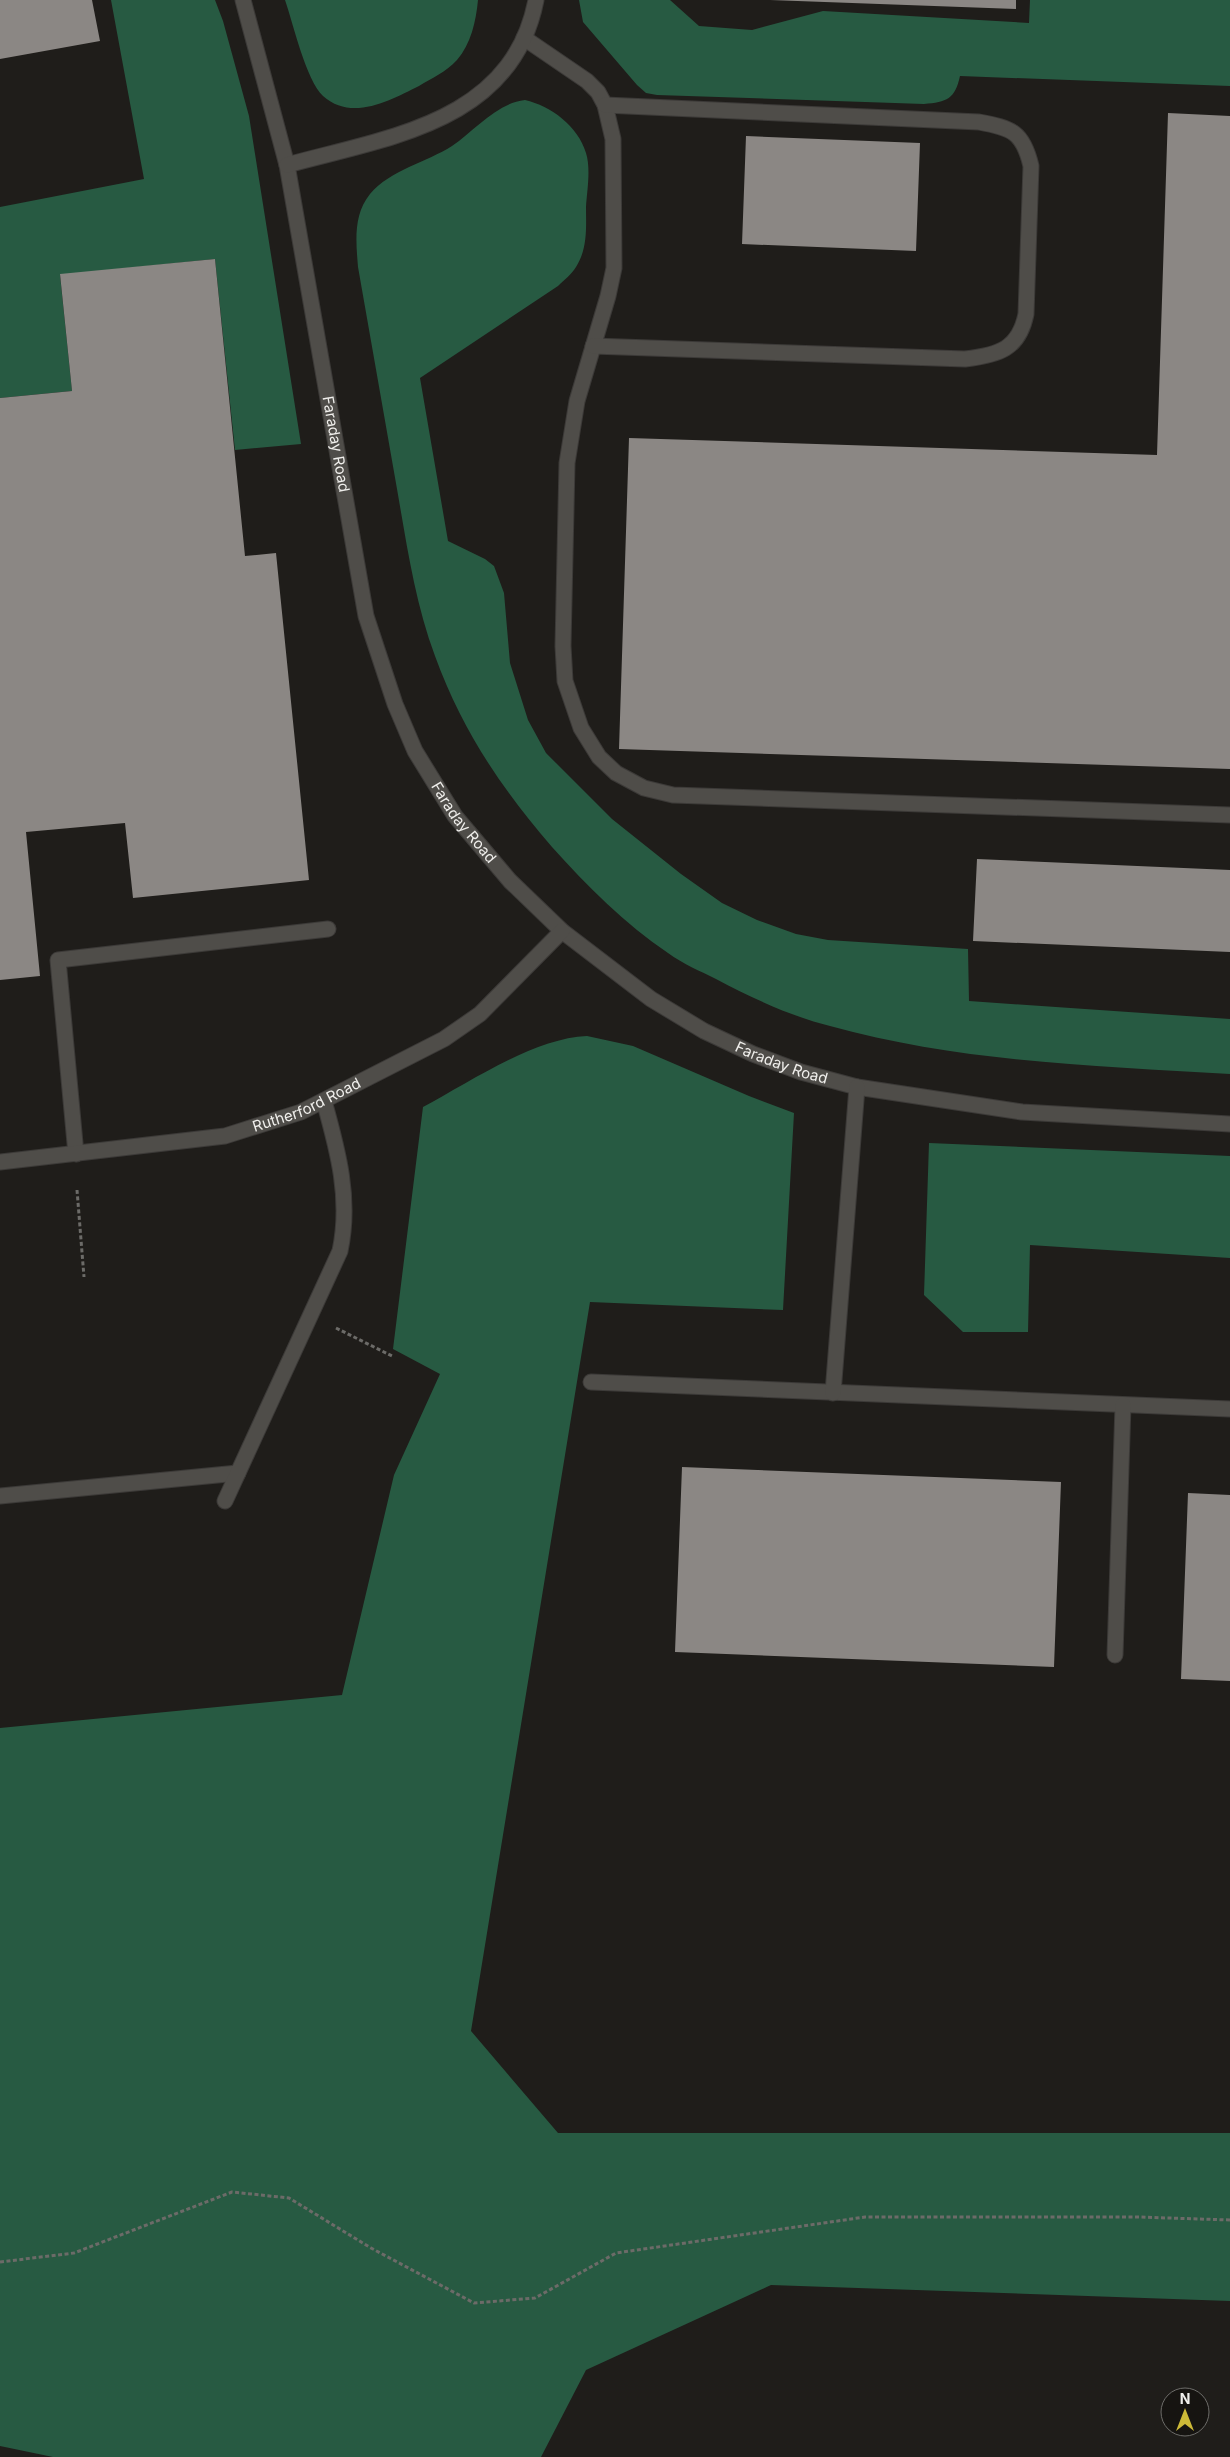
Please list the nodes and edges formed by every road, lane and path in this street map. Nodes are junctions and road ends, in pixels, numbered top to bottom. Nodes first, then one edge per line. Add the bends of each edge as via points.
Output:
1 (243, 0) edge
2 (536, 0) edge
3 (524, 38) junction
4 (605, 105) junction
5 (287, 165) junction
6 (593, 346) junction
7 (1230, 815) edge
8 (328, 930) dead end
9 (562, 931) junction
10 (857, 1087) junction
11 (324, 1101) junction
12 (1230, 1124) edge
13 (76, 1154) junction
14 (0, 1162) edge
15 (77, 1190) dead end
16 (84, 1278) dead end
17 (311, 1315) junction
18 (394, 1357) dead end
19 (591, 1382) dead end
20 (833, 1393) junction
21 (1123, 1405) junction
22 (1230, 1410) edge
23 (238, 1473) junction
24 (0, 1496) edge
25 (225, 1501) dead end
26 (1115, 1655) dead end
27 (1230, 2220) edge
28 (0, 2262) edge

1 - 5 street, Faraday Road
2 - 3 street
3 - 4 street via 587,81
3 - 5 street via 511,62 493,84 447,116 417,129
4 - 6 street via 613,139 614,268
4 - 6 street via 979,122 998,125 1015,133 1026,146 1031,166 1026,314 1023,331 1014,343 986,357 965,360
5 - 9 street, Faraday Road via 366,616 395,704 415,751 455,816 510,882
6 - 7 street via 577,400 567,463 563,646 566,681 581,728 600,757 616,773 644,788 673,795
8 - 13 street via 58,960
9 - 10 street, Faraday Road via 632,986 704,1031 801,1072
9 - 11 street, Rutherford Road via 480,1014 444,1039
10 - 12 street, Faraday Road via 1022,1112
10 - 20 street
11 - 13 street, Rutherford Road via 277,1121 225,1136
11 - 17 street via 343,1175 345,1225 340,1251
13 - 14 street, Rutherford Road
15 - 16 path
17 - 18 path
17 - 23 street
19 - 20 street
20 - 21 street
21 - 22 street
21 - 26 street
23 - 24 street
23 - 25 street
27 - 28 path via 865,2217 616,2253 535,2298 474,2303 371,2248 289,2198 232,2192 74,2253

